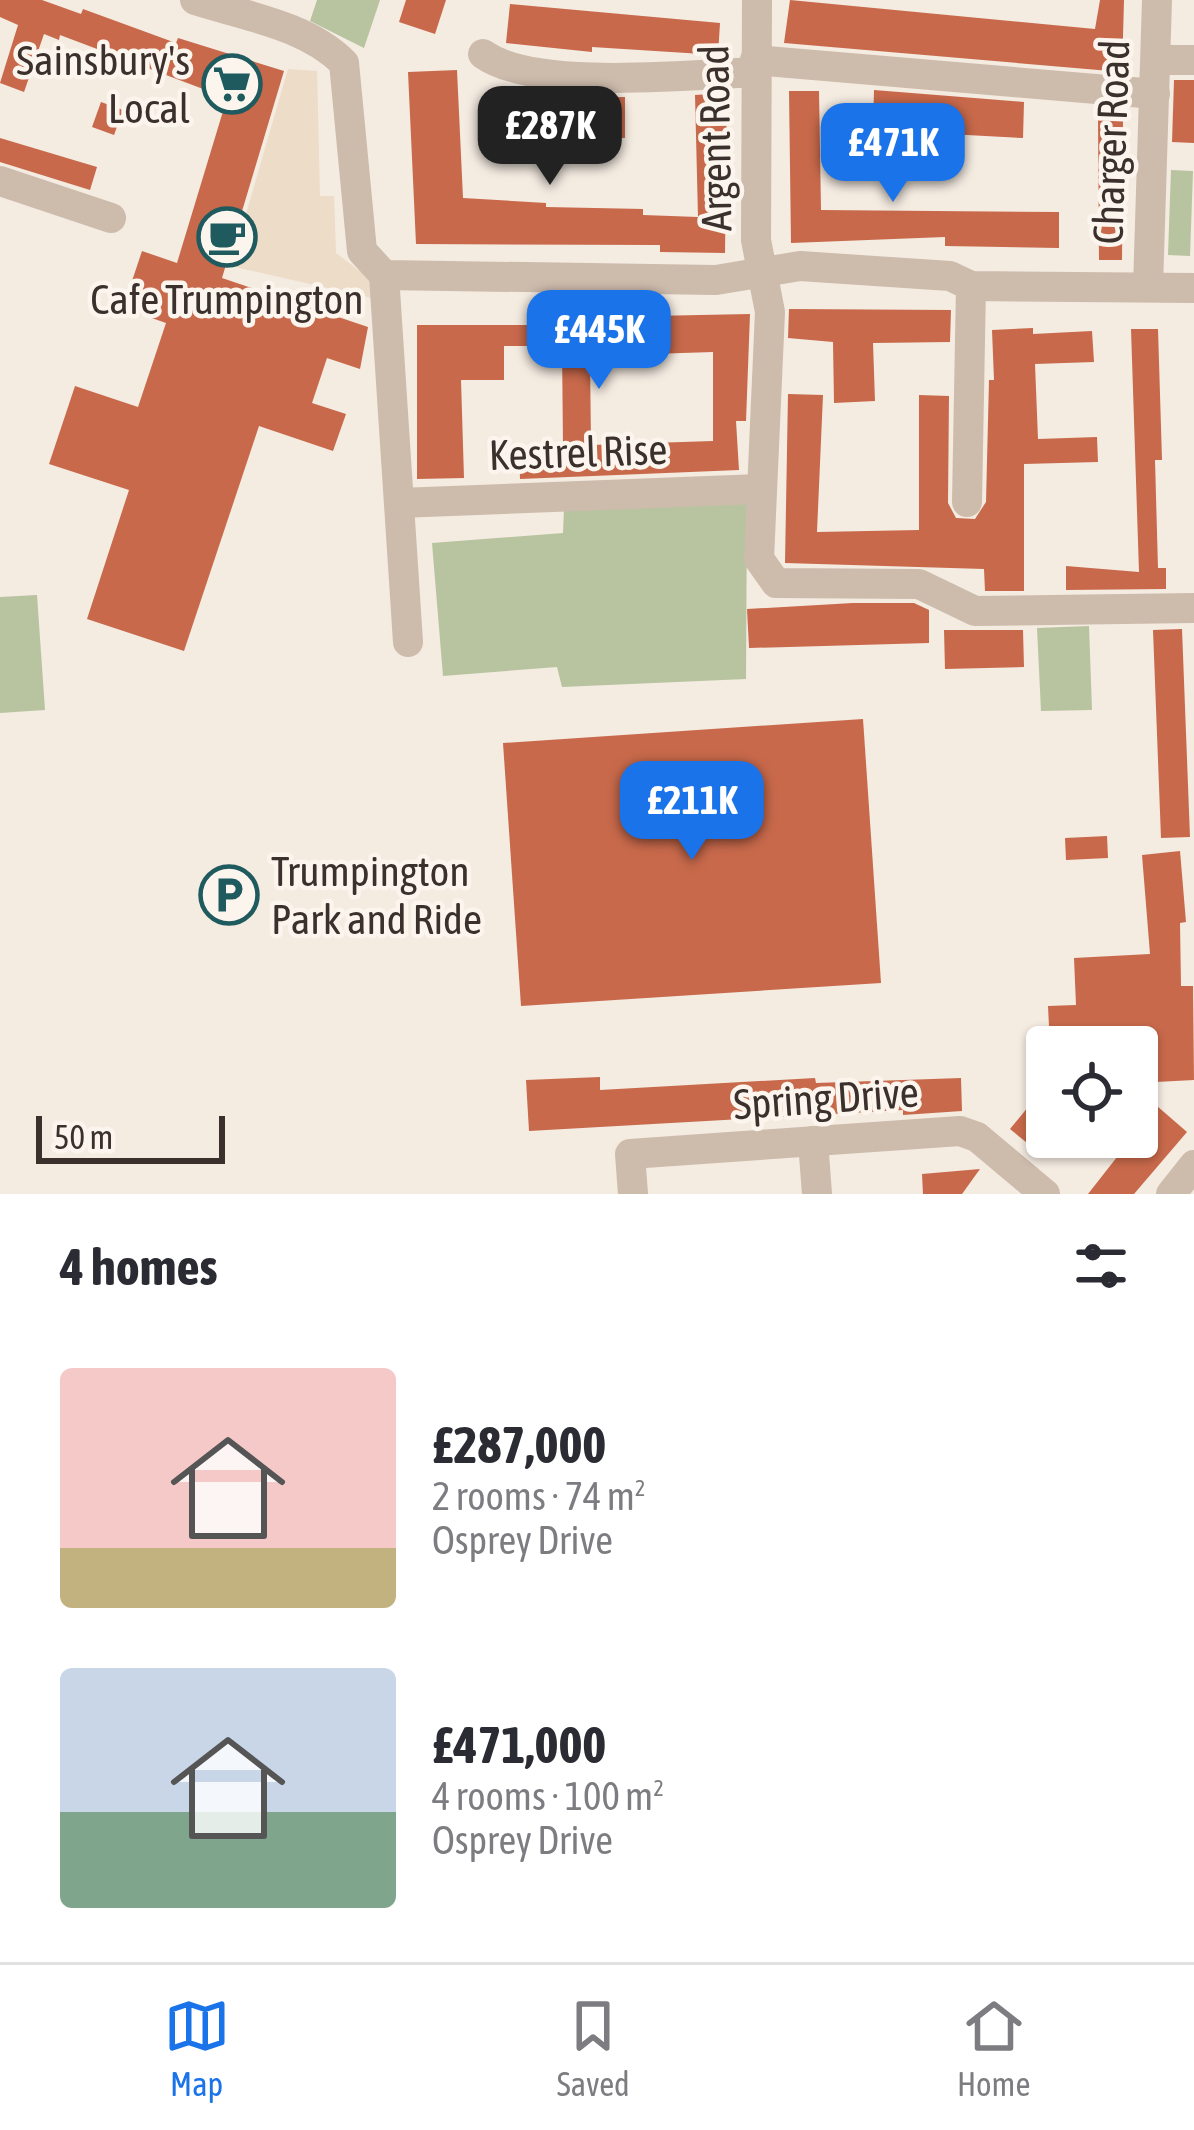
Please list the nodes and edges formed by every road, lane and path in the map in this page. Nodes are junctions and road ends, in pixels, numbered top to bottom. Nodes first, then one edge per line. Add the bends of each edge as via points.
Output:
1 (195, 0) edge
2 (757, 0) edge
3 (1157, 0) edge
4 (483, 54) dead end
5 (1156, 60) junction
6 (1194, 60) edge
7 (755, 66) junction
8 (1155, 94) junction
9 (0, 181) edge
10 (111, 218) dead end
11 (764, 274) junction
12 (384, 275) junction
13 (971, 286) junction
14 (1148, 287) junction
15 (1194, 288) edge
16 (760, 489) junction
17 (968, 502) dead end
18 (399, 503) junction
19 (1194, 608) edge
20 (408, 642) dead end
21 (813, 1141) junction
22 (633, 1194) edge
23 (817, 1194) edge
24 (1045, 1194) edge

1 - 12 street via 294,32 344,62 362,251
2 - 7 street, Argent Road
3 - 5 street, Charger Road
4 - 7 street via 502,67 591,76
5 - 6 street
5 - 8 street, Charger Road
7 - 8 street
7 - 11 street, Argent Road via 756,240
8 - 14 street, Charger Road
9 - 10 street
11 - 12 street
11 - 13 street via 800,266 950,276
11 - 16 street, Argent Road via 770,312
12 - 18 street
13 - 14 street
13 - 17 street
14 - 15 street
16 - 18 street, Kestrel Rise
16 - 19 street, Argent Road via 759,559 776,583 919,584 975,611
18 - 20 street
21 - 22 street, Spring Drive via 630,1154
21 - 23 street
21 - 24 street, Spring Drive via 960,1131

